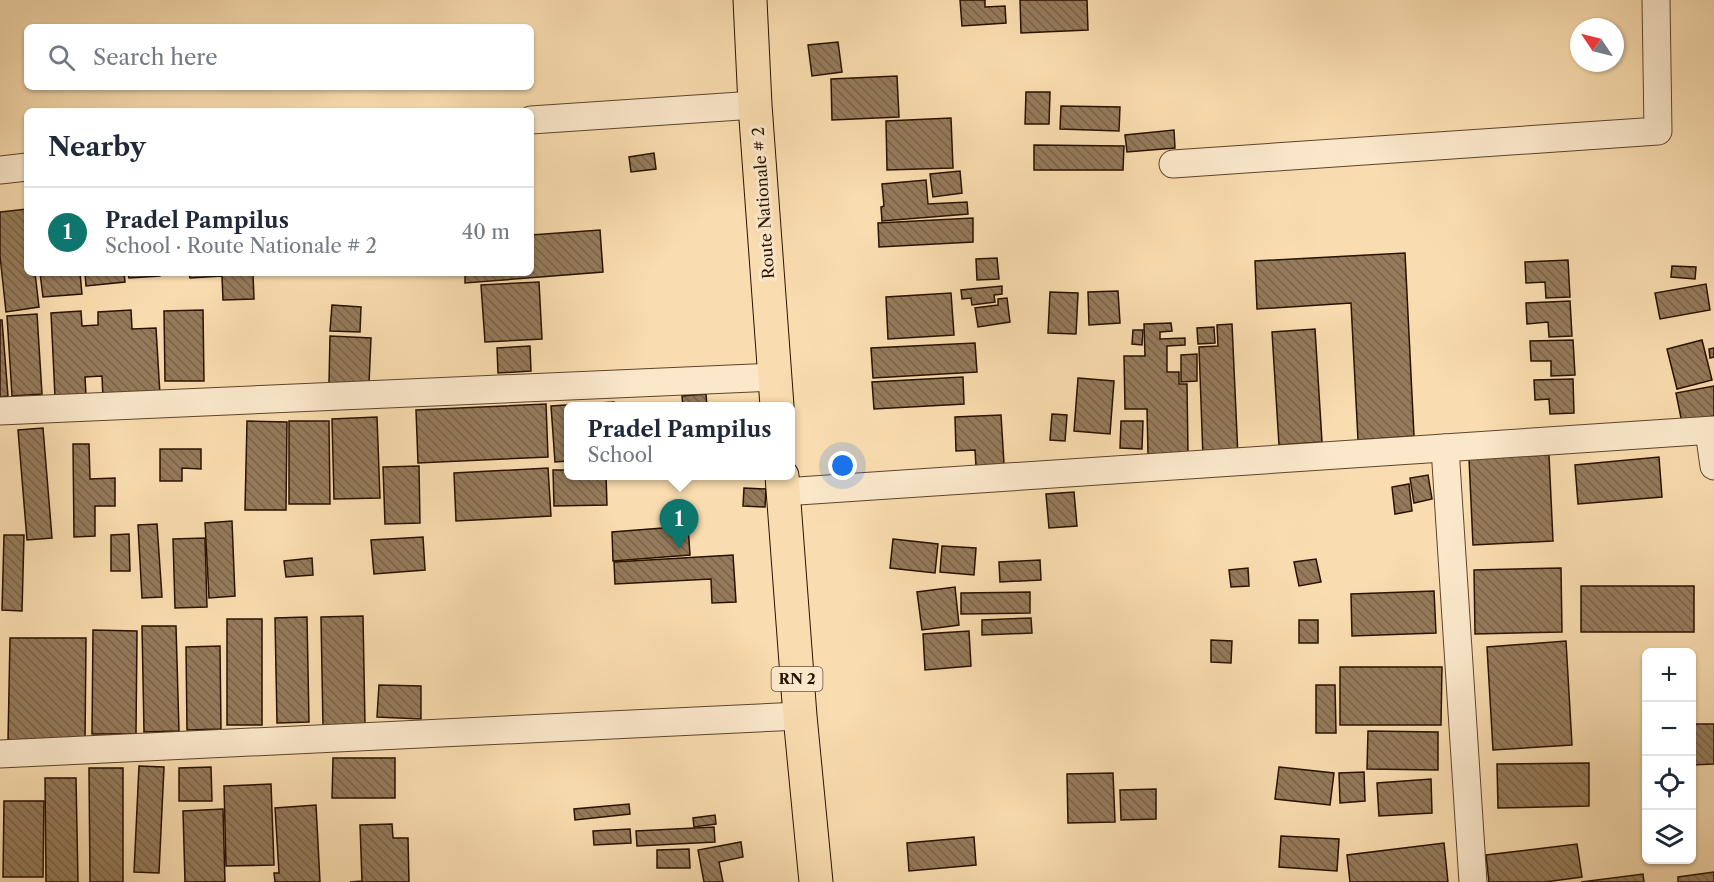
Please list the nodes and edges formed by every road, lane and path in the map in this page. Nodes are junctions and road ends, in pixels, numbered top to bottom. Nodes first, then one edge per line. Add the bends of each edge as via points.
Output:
1 (750, 0) edge
2 (1656, 0) edge
3 (755, 105) junction
4 (534, 120) edge
5 (1173, 164) dead end
6 (24, 167) edge
7 (0, 170) edge
8 (776, 392) edge
9 (0, 411) edge
10 (1711, 431) edge
11 (1445, 448) junction
12 (1714, 466) edge
13 (783, 484) edge
14 (800, 716) junction
15 (0, 754) edge
16 (816, 882) edge
17 (1473, 882) edge

1 - 3 main road, Route Nationale # 2
2 - 5 street via 1659,131
3 - 4 street
3 - 8 main road, Route Nationale # 2
6 - 7 street
8 - 9 street
10 - 11 street
10 - 12 street
11 - 13 street via 1035,474
11 - 17 street
13 - 14 main road, RN 2
14 - 15 street
14 - 16 main road, RN 2

